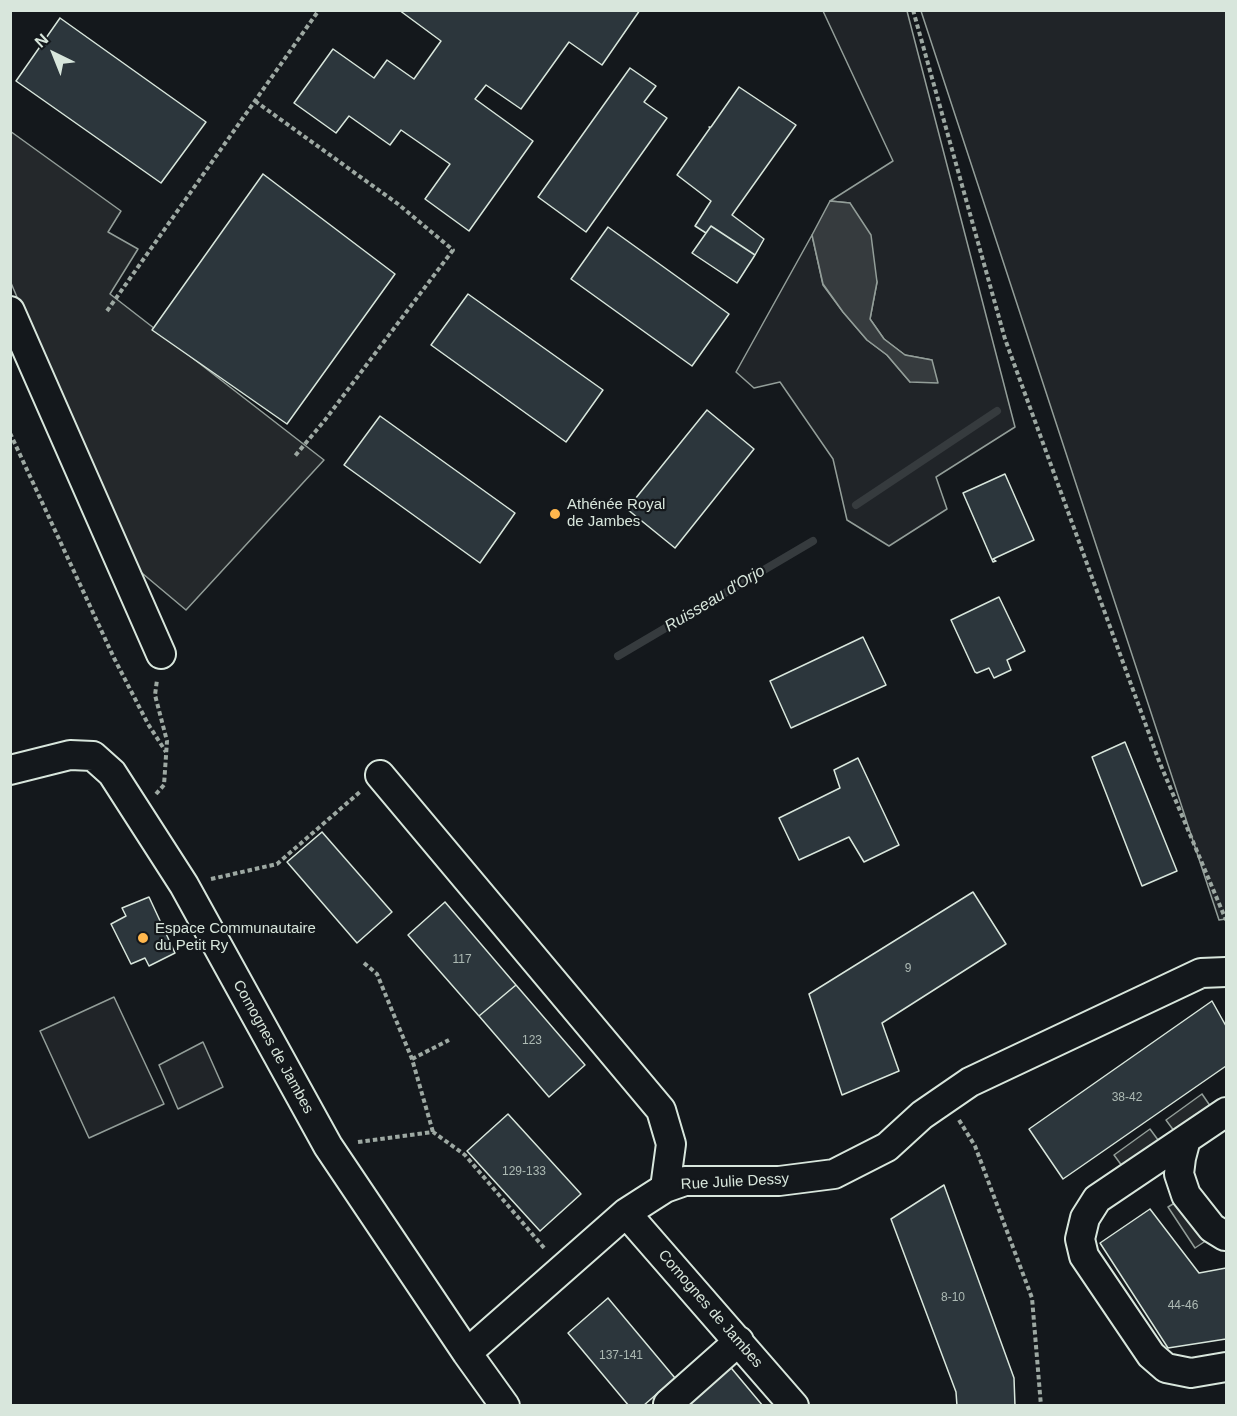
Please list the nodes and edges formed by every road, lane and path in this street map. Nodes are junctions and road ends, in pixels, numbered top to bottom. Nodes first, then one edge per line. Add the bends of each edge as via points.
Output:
1 (319, 10) edge
2 (912, 10) edge
3 (255, 101) junction
4 (10, 311) edge
5 (107, 311) dead end
6 (10, 432) edge
7 (295, 456) dead end
8 (160, 654) joint
9 (166, 752) junction
10 (10, 770) edge
11 (380, 775) joint
12 (138, 814) junction
13 (184, 885) junction
14 (1227, 920) edge
15 (364, 963) dead end
16 (1227, 972) edge
17 (449, 1040) dead end
18 (412, 1059) junction
19 (946, 1099) junction
20 (1227, 1112) edge
21 (433, 1132) junction
22 (1186, 1139) junction
23 (328, 1146) junction
24 (665, 1188) junction
25 (626, 1213) junction
26 (1227, 1236) edge
27 (561, 1268) junction
28 (739, 1341) junction
29 (466, 1353) junction
30 (1227, 1366) edge
31 (505, 1406) edge
32 (669, 1406) edge
33 (794, 1406) edge
34 (1041, 1406) edge

1 - 3 path
2 - 14 path via 1005,339 1158,761
3 - 5 path
3 - 7 path via 398,204 453,250
4 - 8 street
6 - 9 path via 114,658
8 - 9 path via 155,695 167,741
9 - 12 path via 164,785
10 - 12 street, Comognes de Jambes via 70,756 93,756 112,773
11 - 13 path via 277,864
11 - 24 street via 661,1110 671,1144
12 - 13 street, Comognes de Jambes
13 - 23 street, Comognes de Jambes
15 - 18 path via 376,974
16 - 19 street, Rue Julie Dessy via 1201,974 970,1082
17 - 18 path
18 - 21 path
19 - 24 street, Rue Julie Dessy via 887,1147 834,1174 779,1181 685,1181
19 - 34 path via 975,1146 1032,1298
20 - 22 street
21 - 23 path
21 - 27 path via 465,1155
22 - 26 street via 1179,1174 1186,1195 1212,1228
22 - 30 street via 1097,1199 1085,1218 1080,1239 1084,1256 1098,1279 1151,1355 1166,1368 1191,1373
23 - 29 street, Comognes de Jambes
24 - 25 street, Rue Julie Dessy
25 - 27 street, Rue Julie Dessy
25 - 28 street, Comognes de Jambes
27 - 29 street, Rue Julie Dessy
28 - 32 street
28 - 33 street, Comognes de Jambes
29 - 31 street, Comognes de Jambes

